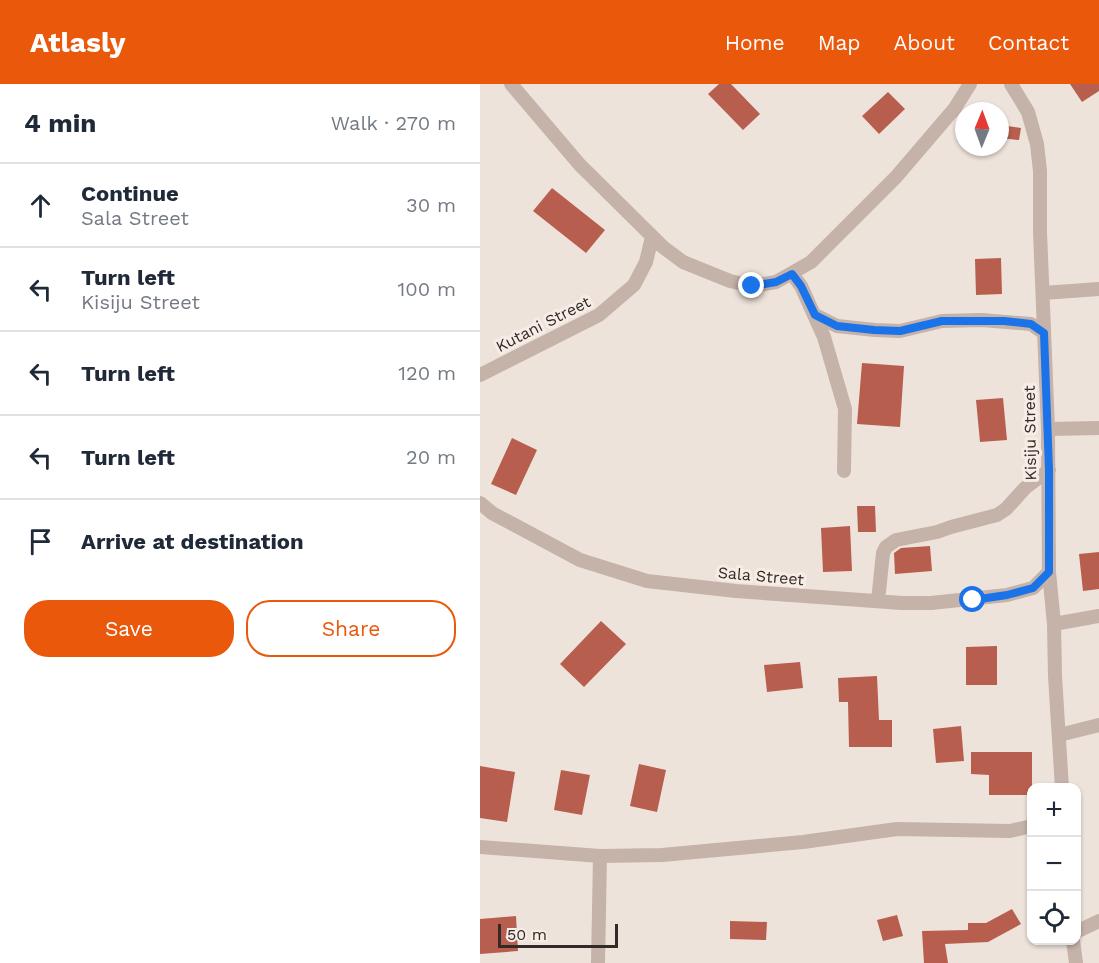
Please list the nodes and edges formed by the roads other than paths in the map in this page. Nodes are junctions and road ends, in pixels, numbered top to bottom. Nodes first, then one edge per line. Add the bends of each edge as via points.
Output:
1 (512, 84) edge
2 (970, 84) edge
3 (1011, 84) edge
4 (652, 237) junction
5 (792, 274) junction
6 (1099, 289) edge
7 (1043, 293) junction
8 (815, 315) junction
9 (1044, 333) junction
10 (480, 375) edge
11 (1099, 428) edge
12 (1048, 429) junction
13 (1049, 470) junction
14 (844, 471) dead end
15 (480, 503) edge
16 (1049, 572) junction
17 (878, 601) junction
18 (1099, 616) edge
19 (1054, 624) junction
20 (1099, 725) edge
21 (1059, 735) junction
22 (1062, 783) edge
23 (1027, 827) edge
24 (480, 847) edge
25 (600, 856) junction
26 (1099, 921) edge
27 (1081, 930) edge
28 (1074, 945) edge
29 (598, 963) edge
30 (1076, 963) edge

1 - 4 street via 580,165
2 - 5 street via 955,108 896,177 811,262
3 - 7 street, Kisiju Street via 1028,112 1037,144
4 - 5 street via 683,262 730,282 752,286 776,282
4 - 10 street, Kutani Street via 646,262 634,285 599,315
5 - 8 street
6 - 7 street
7 - 9 street, Kisiju Street
8 - 9 street via 837,326 874,330 900,331 942,321 982,320 1031,324
8 - 14 street via 845,409
9 - 12 street, Kisiju Street
11 - 12 street
12 - 13 street, Kisiju Street
13 - 16 street, Kisiju Street
13 - 17 street via 997,515 896,540 886,547
15 - 17 street, Sala Street via 580,560 648,581
16 - 17 street, Sala Street via 1033,588 1007,595 931,603
16 - 19 street, Kisiju Street
18 - 19 street
19 - 21 street, Kisiju Street
20 - 21 street
21 - 22 street, Kisiju Street
23 - 25 street via 1010,831 897,829 687,854
24 - 25 street
25 - 29 street
26 - 27 street
28 - 30 street

